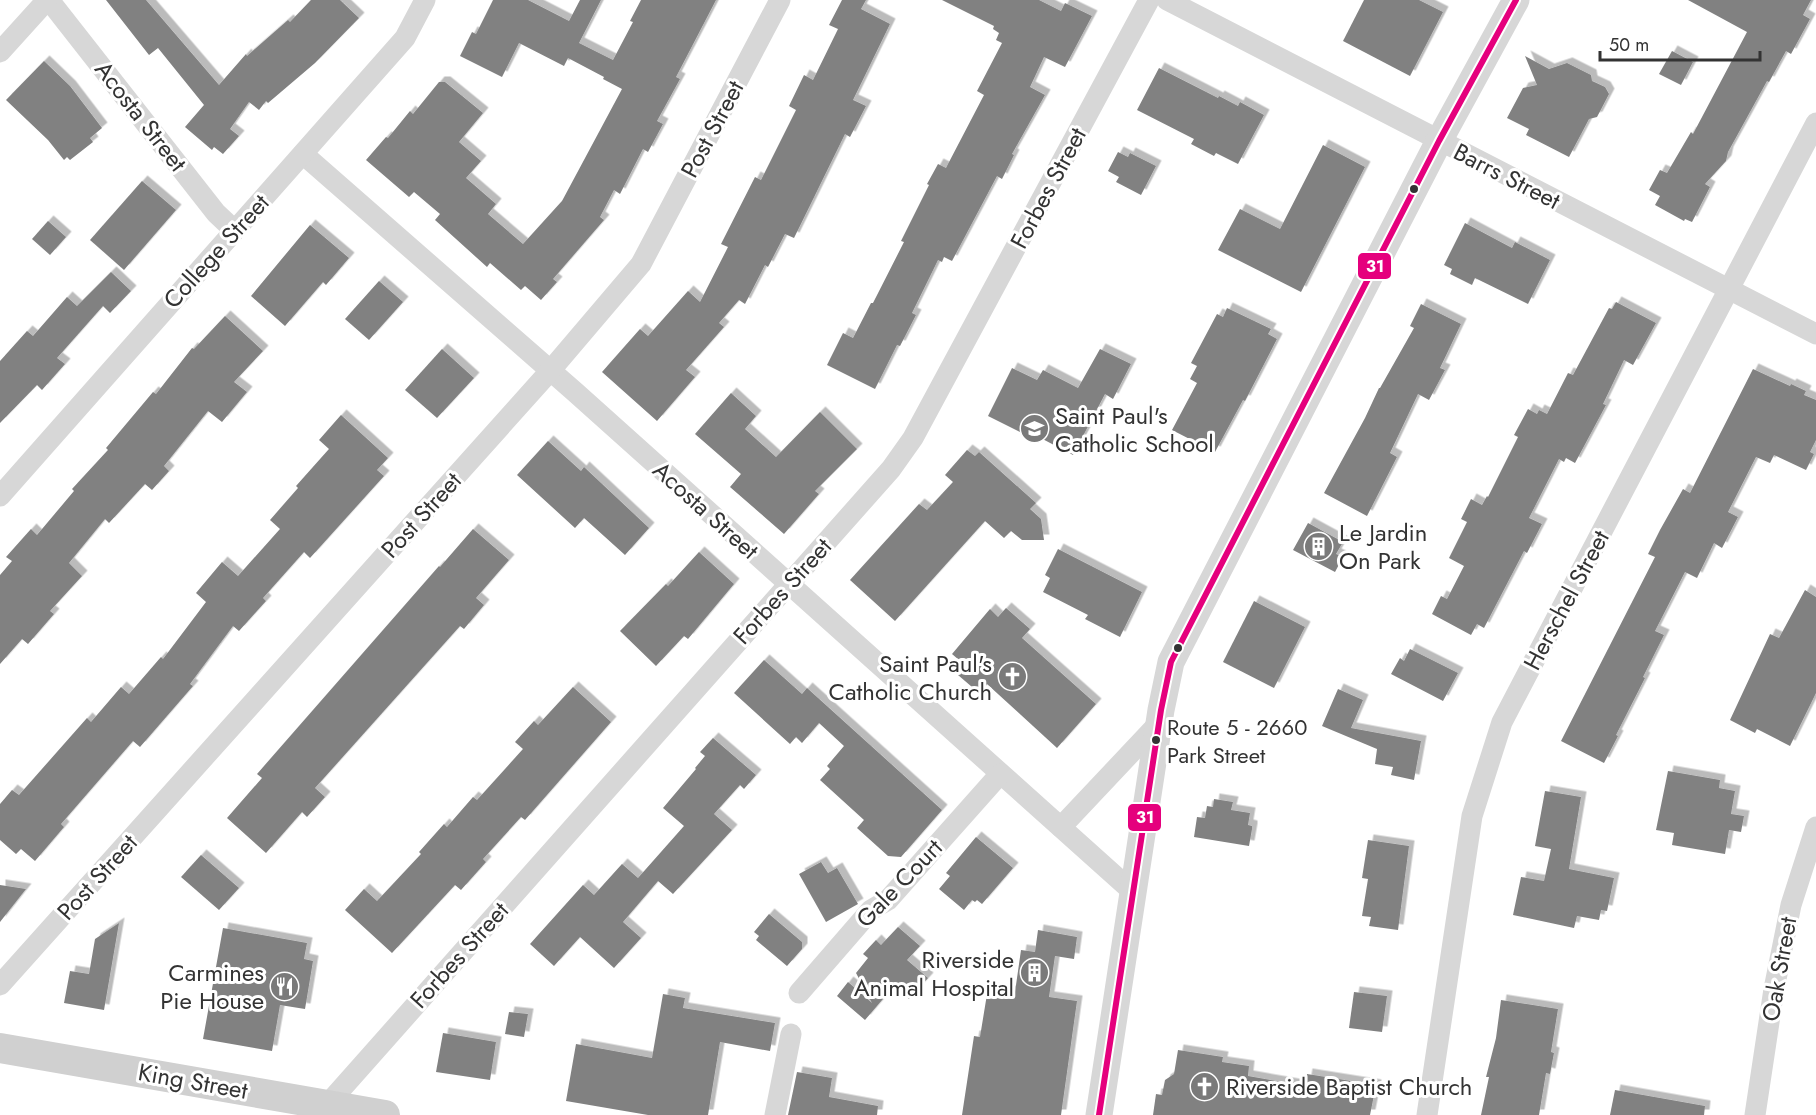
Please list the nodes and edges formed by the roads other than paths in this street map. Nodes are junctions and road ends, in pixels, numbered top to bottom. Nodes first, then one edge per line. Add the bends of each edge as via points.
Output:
1 (48, 0) edge
2 (425, 0) edge
3 (780, 0) edge
4 (1149, 0) edge
5 (1167, 0) edge
6 (1516, 0) edge
7 (0, 52) edge
8 (1816, 123) edge
9 (1439, 141) junction
10 (303, 154) junction
11 (234, 230) junction
12 (1729, 289) junction
13 (1816, 334) edge
14 (550, 371) junction
15 (0, 496) edge
16 (788, 583) junction
17 (1159, 723) junction
18 (1000, 774) junction
19 (1061, 827) junction
20 (1816, 827) edge
21 (1134, 892) junction
22 (0, 985) edge
23 (799, 993) dead end
24 (791, 1034) dead end
25 (0, 1048) edge
26 (323, 1110) edge
27 (385, 1115) edge
28 (775, 1115) edge
29 (1099, 1115) edge
30 (1427, 1115) edge
31 (1755, 1115) edge

1 - 7 street
1 - 11 street, Acosta Street via 209,204
2 - 10 street, College Street via 405,38
3 - 14 street, Post Street via 641,264
4 - 16 street, Forbes Street via 913,438 891,469
5 - 9 street, Barrs Street
6 - 9 street
8 - 12 street, Herschel Street
9 - 12 street, Barrs Street
9 - 17 street via 1171,662
10 - 11 street, College Street
10 - 14 street, Acosta Street
11 - 15 street, College Street
12 - 13 street, Barrs Street
12 - 30 street, Herschel Street via 1502,722 1472,816
14 - 16 street, Acosta Street
14 - 22 street, Post Street
16 - 18 street, Acosta Street
16 - 26 street, Forbes Street
17 - 19 street
17 - 21 street
18 - 19 street, Acosta Street
18 - 23 street, Gale Court via 888,900 871,910
19 - 21 street, Acosta Street
20 - 31 street, Oak Street via 1791,905
21 - 29 street
24 - 28 street
25 - 26 main road, King Street
26 - 27 main road, King Street

